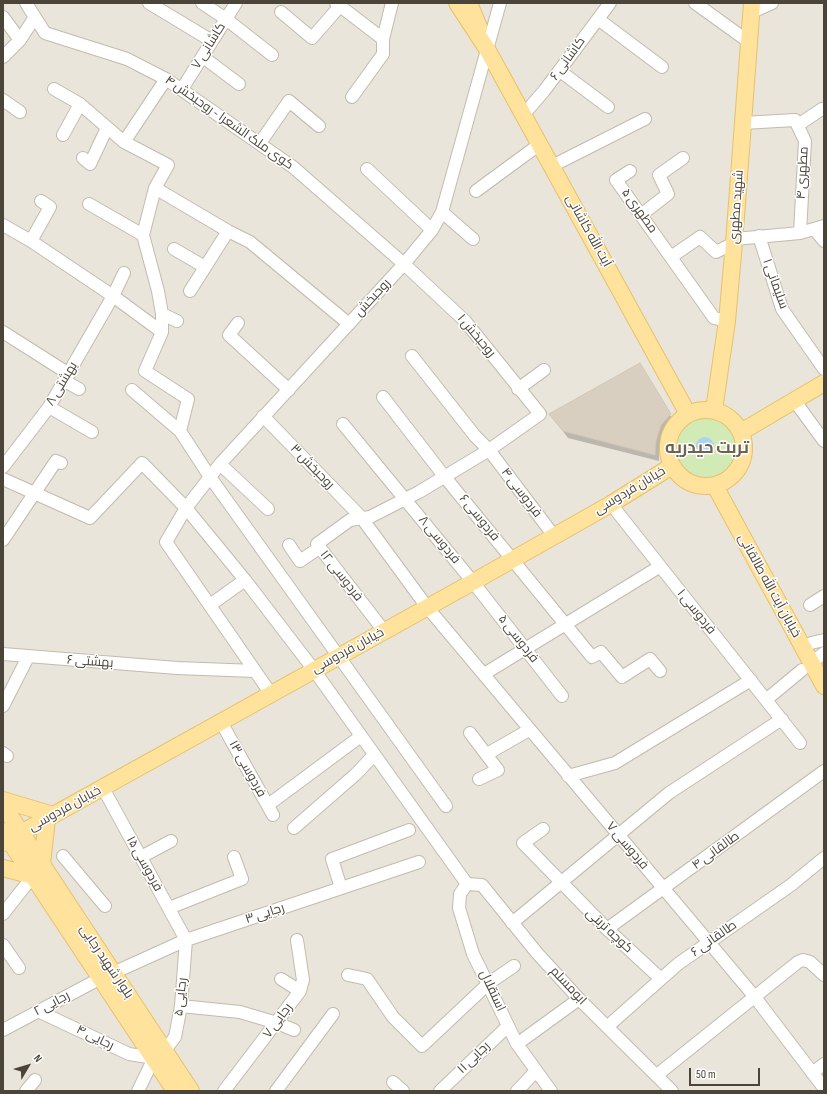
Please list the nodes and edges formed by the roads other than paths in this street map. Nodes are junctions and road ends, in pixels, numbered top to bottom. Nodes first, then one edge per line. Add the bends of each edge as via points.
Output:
1 (26, 3) edge
2 (149, 3) edge
3 (202, 3) edge
4 (236, 3) edge
5 (392, 3) edge
6 (457, 3) edge
7 (470, 3) edge
8 (500, 3) edge
9 (610, 3) edge
10 (695, 3) edge
11 (772, 3) edge
12 (338, 4) edge
13 (752, 8) edge
14 (281, 12) dead end
15 (3, 17) edge
16 (35, 18) junction
17 (598, 18) junction
18 (226, 19) junction
19 (383, 39) junction
20 (20, 40) junction
21 (212, 41) junction
22 (749, 42) junction
23 (487, 49) junction
24 (272, 55) dead end
25 (3, 57) edge
26 (203, 57) junction
27 (662, 67) dead end
28 (560, 70) junction
29 (166, 79) junction
30 (239, 84) dead end
31 (54, 89) dead end
32 (182, 89) junction
33 (352, 97) dead end
34 (3, 100) edge
35 (80, 104) junction
36 (608, 107) dead end
37 (822, 109) dead end
38 (20, 112) dead end
39 (524, 114) junction
40 (645, 119) dead end
41 (743, 123) junction
42 (798, 125) junction
43 (319, 126) dead end
44 (107, 128) junction
45 (63, 135) dead end
46 (124, 142) junction
47 (260, 143) junction
48 (540, 144) junction
49 (83, 158) dead end
50 (683, 158) dead end
51 (552, 166) junction
52 (367, 169) dead end
53 (630, 171) dead end
54 (155, 188) junction
55 (476, 191) dead end
56 (41, 201) dead end
57 (89, 204) dead end
58 (442, 212) junction
59 (641, 215) junction
60 (3, 225) edge
61 (819, 228) edge
62 (432, 230) junction
63 (228, 231) junction
64 (800, 233) junction
65 (142, 235) junction
66 (759, 236) junction
67 (474, 239) dead end
68 (31, 241) junction
69 (734, 241) junction
70 (824, 241) edge
71 (174, 250) dead end
72 (671, 257) junction
73 (404, 264) junction
74 (205, 267) junction
75 (124, 273) dead end
76 (190, 291) dead end
77 (113, 296) junction
78 (162, 314) junction
79 (720, 319) junction
80 (177, 322) dead end
81 (238, 323) dead end
82 (349, 324) junction
83 (3, 332) edge
84 (162, 332) junction
85 (412, 356) dead end
86 (824, 369) edge
87 (544, 370) dead end
88 (67, 377) junction
89 (824, 383) edge
90 (79, 389) dead end
91 (518, 389) junction
92 (132, 390) dead end
93 (289, 390) junction
94 (383, 397) dead end
95 (680, 398) junction
96 (794, 400) junction
97 (716, 403) junction
98 (49, 407) junction
99 (688, 414) junction
100 (264, 416) junction
101 (343, 424) dead end
102 (180, 431) junction
103 (92, 432) dead end
104 (741, 432) junction
105 (824, 441) edge
106 (489, 450) junction
107 (61, 463) dead end
108 (220, 464) junction
109 (672, 466) junction
110 (3, 467) edge
111 (444, 476) junction
112 (210, 477) junction
113 (3, 479) edge
114 (719, 484) junction
115 (34, 493) junction
116 (406, 498) junction
117 (611, 504) junction
118 (186, 508) junction
119 (268, 509) dead end
120 (361, 517) junction
121 (554, 536) junction
122 (3, 540) edge
123 (289, 545) dead end
124 (319, 548) junction
125 (513, 559) junction
126 (659, 567) junction
127 (245, 580) junction
128 (473, 582) junction
129 (824, 596) edge
130 (210, 605) junction
131 (810, 605) dead end
132 (428, 608) junction
133 (564, 625) junction
134 (384, 631) junction
135 (818, 641) edge
136 (526, 648) junction
137 (3, 654) edge
138 (28, 657) junction
139 (338, 657) junction
140 (816, 662) edge
141 (314, 670) junction
142 (255, 671) junction
143 (660, 671) dead end
144 (484, 674) junction
145 (752, 680) junction
146 (824, 686) edge
147 (271, 694) junction
148 (562, 696) dead end
149 (767, 699) junction
150 (3, 706) edge
151 (782, 719) junction
152 (221, 722) junction
153 (529, 730) junction
154 (470, 733) dead end
155 (361, 736) junction
156 (800, 743) dead end
157 (374, 754) junction
158 (487, 754) junction
159 (824, 771) edge
160 (568, 776) junction
161 (479, 779) dead end
162 (103, 788) junction
163 (3, 800) edge
164 (3, 805) edge
165 (446, 806) dead end
166 (50, 817) junction
167 (294, 828) dead end
168 (543, 829) dead end
169 (408, 830) dead end
170 (618, 834) junction
171 (9, 837) edge
172 (171, 841) dead end
173 (63, 856) dead end
174 (141, 857) junction
175 (234, 857) dead end
176 (824, 858) edge
177 (419, 862) dead end
178 (3, 868) edge
179 (38, 870) junction
180 (559, 882) junction
181 (467, 884) junction
182 (340, 888) junction
183 (663, 889) junction
184 (104, 906) dead end
185 (168, 908) junction
186 (3, 914) edge
187 (512, 923) junction
188 (606, 929) junction
189 (186, 940) junction
190 (297, 940) dead end
191 (708, 942) junction
192 (3, 945) edge
193 (514, 966) dead end
194 (19, 968) dead end
195 (107, 975) junction
196 (348, 975) dead end
197 (824, 975) edge
198 (281, 979) dead end
199 (661, 979) junction
200 (489, 983) junction
201 (300, 991) junction
202 (754, 996) junction
203 (579, 998) junction
204 (181, 1006) junction
205 (38, 1011) junction
206 (333, 1014) dead end
207 (277, 1022) junction
208 (508, 1026) junction
209 (608, 1026) junction
210 (3, 1030) edge
211 (294, 1030) dead end
212 (517, 1044) junction
213 (155, 1048) junction
214 (824, 1064) edge
215 (536, 1071) junction
216 (812, 1073) junction
217 (657, 1074) junction
218 (35, 1080) dead end
219 (393, 1082) dead end
220 (824, 1088) edge
221 (26, 1091) edge
222 (138, 1091) edge
223 (175, 1091) edge
224 (192, 1091) edge
225 (224, 1091) edge
226 (276, 1091) edge
227 (403, 1091) edge
228 (440, 1091) edge
229 (517, 1091) edge
230 (551, 1091) edge
231 (672, 1091) edge

1 - 16 street, کوی ملک الشعرا - روحبخش ۴
2 - 21 street
3 - 18 street
4 - 18 street, کاشانی ۷
5 - 19 street
6 - 23 main road, آیت الله کاشانی
7 - 23 main road, آیت الله کاشانی
8 - 23 street, روحبخش
9 - 17 street, کاشانی ۶
10 - 22 street
11 - 13 street
12 - 14 street via 312,38
12 - 19 street
13 - 22 main road, شهید مطهری
15 - 20 street
16 - 20 street
16 - 29 street, کوی ملک الشعرا - روحبخش ۴ via 45,32 127,59
17 - 27 street
17 - 28 street, کاشانی ۶
18 - 21 street, کاشانی ۷
18 - 24 street
19 - 33 street via 383,54
20 - 25 street
21 - 26 street, کاشانی ۷
22 - 41 main road, شهید مطهری
23 - 39 main road, آیت الله کاشانی
23 - 58 street, روحبخش
26 - 30 street
26 - 32 street, کاشانی ۷
28 - 36 street
28 - 39 street, کاشانی ۶
29 - 32 street, کوی ملک الشعرا - روحبخش ۴
29 - 46 street
31 - 35 street
32 - 47 street, کوی ملک الشعرا - روحبخش ۴
34 - 38 street
35 - 44 street
35 - 45 street
37 - 42 street
39 - 48 main road, آیت الله کاشانی
40 - 51 street
41 - 42 street via 795,120
41 - 69 main road, شهید مطهری
42 - 64 street, مطهری ۴ via 806,141
43 - 47 street via 289,100
44 - 46 street
44 - 49 street via 90,164
46 - 54 street via 168,165
47 - 73 street, کوی ملک الشعرا - روحبخش ۴ via 293,167
48 - 51 main road, آیت الله کاشانی
48 - 55 street
50 - 59 street via 659,175 668,194
51 - 95 main road, آیت الله کاشانی
52 - 62 street
53 - 59 street, مطهری ۵ via 616,180
54 - 63 street
54 - 65 street
56 - 68 street via 50,206
57 - 65 street
58 - 62 street, روحبخش
58 - 67 street
59 - 72 street, مطهری ۵
60 - 68 street
61 - 64 street
61 - 70 street
62 - 73 street, روحبخش
63 - 74 street
63 - 82 street via 250,242
64 - 66 street
65 - 78 street
66 - 69 street
66 - 86 street, سلیمانی ۱ via 782,309
68 - 77 street
69 - 72 street via 716,252 700,237
69 - 79 main road, شهید مطهری
71 - 74 street
72 - 79 street, مطهری ۵
73 - 82 street, روحبخش
73 - 91 street, روحبخش ۱ via 465,321
74 - 76 street
75 - 77 street, بهشتی ۸
77 - 84 street
77 - 88 street, بهشتی ۸
78 - 80 street
78 - 84 street
79 - 97 main road, شهید مطهری
81 - 93 street via 229,335
82 - 93 street, روحبخش
83 - 88 street
84 - 102 street via 146,371 188,399
85 - 106 street, فردوسی ۴
87 - 91 street
88 - 90 street
88 - 98 street, بهشتی ۸
89 - 96 main road
91 - 106 street, روحبخش ۱ via 540,414
92 - 102 street
93 - 100 street, روحبخش
94 - 111 street, فردوسی ۶
95 - 97 main road via 698,405
95 - 99 main road, آیت الله کاشانی
96 - 104 main road
96 - 105 street
97 - 99 main road
97 - 104 main road
98 - 103 street
98 - 110 street, بهشتی ۸
99 - 109 main road via 680,419 670,434 668,453
100 - 108 street, روحبخش
100 - 120 street, روحبخش ۳
101 - 116 street, فردوسی ۸
102 - 112 street
104 - 114 main road via 743,460 736,473
106 - 111 street
106 - 121 street, فردوسی ۴
107 - 115 street via 56,461
108 - 112 street, روحبخش
108 - 119 street
109 - 114 main road via 679,476 691,484 704,487
109 - 117 main road, خیابان فردوسی
111 - 116 street
111 - 125 street, فردوسی ۶
112 - 118 street, روحبخش
112 - 139 street
113 - 115 street
114 - 135 main road, خیابان آیت الله طالقانی
114 - 140 main road, خیابان آیت الله طالقانی
115 - 118 street via 90,518 142,463
115 - 122 street
116 - 120 street via 370,516
116 - 128 street, فردوسی ۸
117 - 121 main road, خیابان فردوسی
117 - 126 street, فردوسی ۱
118 - 127 street
118 - 130 street, روحبخش via 166,542
120 - 124 street, فردوسی ۱۲ via 350,520 317,544
120 - 132 street, روحبخش ۳
121 - 125 main road, خیابان فردوسی
123 - 124 street via 300,561
124 - 134 street, فردوسی ۱۲
125 - 128 main road, خیابان فردوسی
125 - 133 street, فردوسی ۶
126 - 133 street
126 - 145 street, فردوسی ۱
127 - 130 street
127 - 141 street
128 - 132 main road, خیابان فردوسی
128 - 136 street, فردوسی ۵
129 - 131 street
130 - 142 street
132 - 134 main road, خیابان فردوسی
132 - 144 street, فردوسی ۷
133 - 136 street
133 - 143 street, فردوسی ۶ via 592,657 601,652 622,677 650,659
134 - 139 main road, خیابان فردوسی
135 - 140 main road, خیابان آیت الله طالقانی
136 - 144 street
136 - 148 street, فردوسی ۵
137 - 138 street, بهشتی ۶
138 - 142 street, بهشتی ۶
138 - 150 street
139 - 141 main road, خیابان فردوسی
139 - 165 street
140 - 146 main road, خیابان آیت الله طالقانی
140 - 149 street
141 - 147 main road, خیابان فردوسی
141 - 155 street
142 - 147 street
144 - 153 street, فردوسی ۷
145 - 149 street, فردوسی ۱
145 - 160 street via 615,764
147 - 152 main road, خیابان فردوسی
149 - 151 street, فردوسی ۱
151 - 156 street, فردوسی ۱
151 - 170 street via 669,793
152 - 155 street, فردوسی ۱۳ via 270,810
152 - 162 main road, خیابان فردوسی
153 - 158 street
153 - 160 street, فردوسی ۷
154 - 158 street
155 - 157 street
157 - 167 street via 356,774
157 - 181 street
158 - 161 street via 498,770
159 - 183 street, طالقانی ۴
160 - 170 street, فردوسی ۷
162 - 166 main road, خیابان فردوسی
162 - 174 street, فردوسی ۱۵
163 - 166 main road
164 - 171 main road, بلوار شهید رجایی
166 - 171 main road, خیابان فردوسی
166 - 179 main road
168 - 180 street, کوچه تربتی via 523,843
169 - 182 street via 332,859
170 - 180 street
170 - 183 street, فردوسی ۷
171 - 179 main road, بلوار شهید رجایی
172 - 174 street
173 - 184 street
174 - 185 street, فردوسی ۱۵
175 - 185 street via 242,879
176 - 191 street, طالقانی ۶ via 791,885
177 - 182 street, رجایی ۳
178 - 179 main road
179 - 186 street
179 - 195 main road, بلوار شهید رجایی
180 - 187 street
180 - 188 street, کوچه تربتی
181 - 187 street, ابومسلم via 482,885
181 - 200 street, استقلال via 460,894 459,908 473,954
182 - 189 street, رجایی ۳
183 - 188 street, طالقانی ۴
183 - 191 street, فردوسی ۷
185 - 189 street, فردوسی ۱۵
187 - 203 street, ابومسلم
188 - 199 street, کوچه تربتی
189 - 195 street, رجایی ۳
189 - 204 street, رجایی ۵
190 - 201 street, رجایی ۷ via 303,980
191 - 199 street, طالقانی ۶
191 - 202 street, فردوسی ۷
192 - 194 street
193 - 200 street
195 - 205 street, رجایی ۲
195 - 213 main road, بلوار شهید رجایی
196 - 200 street via 367,979 393,1017 422,1046
197 - 202 street via 810,962 803,960 787,968
198 - 201 street
199 - 209 street, طالقانی ۶
200 - 208 street, استقلال
201 - 207 street, رجایی ۷
202 - 216 street, فردوسی ۷
202 - 217 street
203 - 209 street, ابومسلم
203 - 212 street
204 - 207 street via 240,1012
204 - 213 street, رجایی ۵ via 175,1038
205 - 210 street, رجایی ۲
205 - 213 street, رجایی ۴ via 129,1054
206 - 226 street
207 - 211 street
207 - 225 street, رجایی ۷
208 - 212 street, استقلال
208 - 228 street, رجایی ۱۱
209 - 217 street, ابومسلم
212 - 215 street, استقلال
213 - 222 street, رجایی ۵
213 - 223 main road, بلوار شهید رجایی
213 - 224 main road, بلوار شهید رجایی
214 - 216 street
215 - 229 street
215 - 230 street, استقلال
216 - 220 street, فردوسی ۷
217 - 231 street, ابومسلم
218 - 221 street
219 - 227 street

